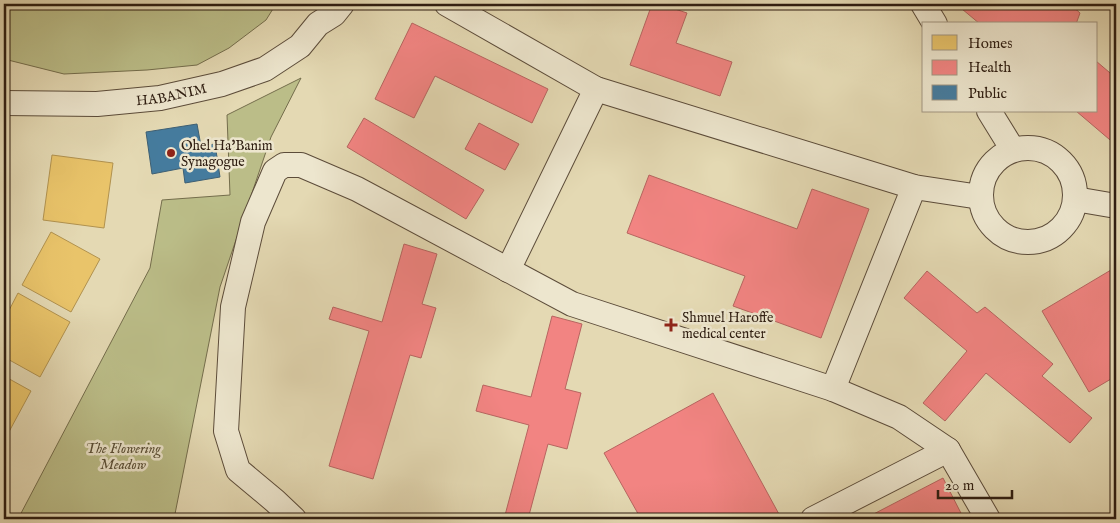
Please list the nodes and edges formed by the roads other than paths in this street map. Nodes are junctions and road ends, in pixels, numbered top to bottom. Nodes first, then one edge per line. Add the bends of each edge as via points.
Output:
1 (342, 4) edge
2 (447, 4) edge
3 (923, 4) edge
4 (320, 14) edge
5 (934, 22) edge
6 (596, 89) junction
7 (4, 103) edge
8 (990, 112) edge
9 (1013, 150) junction
10 (914, 187) junction
11 (980, 197) junction
12 (1075, 200) junction
13 (1116, 206) edge
14 (508, 270) junction
15 (833, 389) junction
16 (948, 450) junction
17 (294, 519) edge
18 (813, 519) edge
19 (988, 519) edge

1 - 4 street, HABANIM via 334,14
2 - 6 street
3 - 5 street
4 - 7 street, HABANIM via 300,46 265,69 222,84 160,98 97,104
6 - 10 street
6 - 14 street
8 - 9 street
9 - 11 street via 989,168 982,182
9 - 12 street via 1043,150 1057,158 1068,169 1074,184
10 - 11 street
10 - 15 street
11 - 12 street via 983,211 997,231 1018,241 1034,242 1062,228 1071,215
12 - 13 street
14 - 15 street via 572,304
14 - 17 street via 326,174 301,165 284,165 275,171 253,222 233,307 226,431 238,470
15 - 16 street via 899,416
16 - 18 street
16 - 19 street

